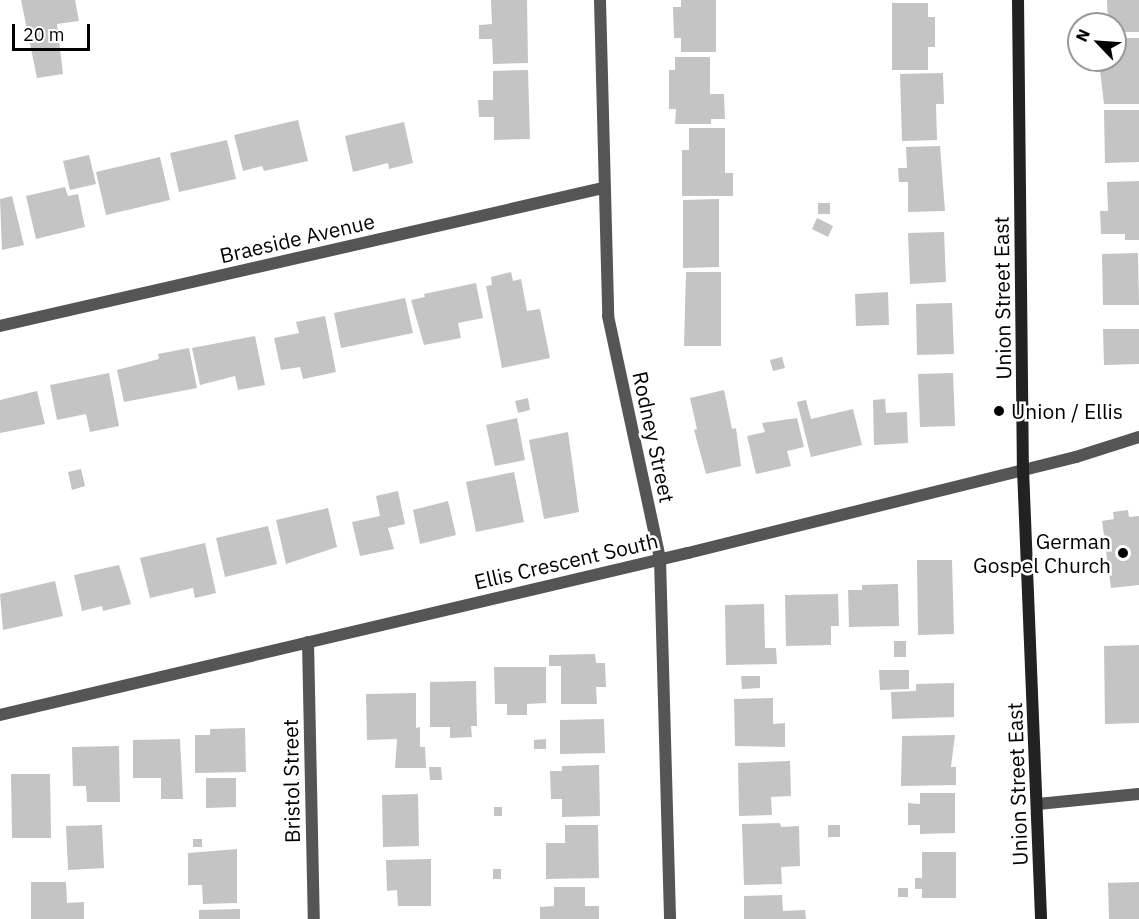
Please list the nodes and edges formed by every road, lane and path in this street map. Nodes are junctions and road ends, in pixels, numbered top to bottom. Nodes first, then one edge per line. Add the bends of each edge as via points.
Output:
1 (600, 0) edge
2 (1018, 0) edge
3 (603, 189) junction
4 (0, 326) edge
5 (1139, 437) edge
6 (1023, 469) junction
7 (660, 559) junction
8 (308, 642) junction
9 (0, 716) edge
10 (1139, 794) edge
11 (1038, 804) junction
12 (314, 919) edge
13 (670, 919) edge
14 (1041, 919) edge

1 - 3 street, Rodney Street
2 - 6 street, Union Street East
3 - 4 street, Braeside Avenue
3 - 7 street, Rodney Street via 608,316
5 - 6 street, Ellis Crescent South
6 - 7 street, Ellis Crescent South
6 - 11 street, Union Street East
7 - 8 street, Ellis Crescent South
7 - 13 street, Rodney Street
8 - 9 street, Ellis Crescent South
8 - 12 street, Bristol Street
10 - 11 street
11 - 14 street, Union Street East

